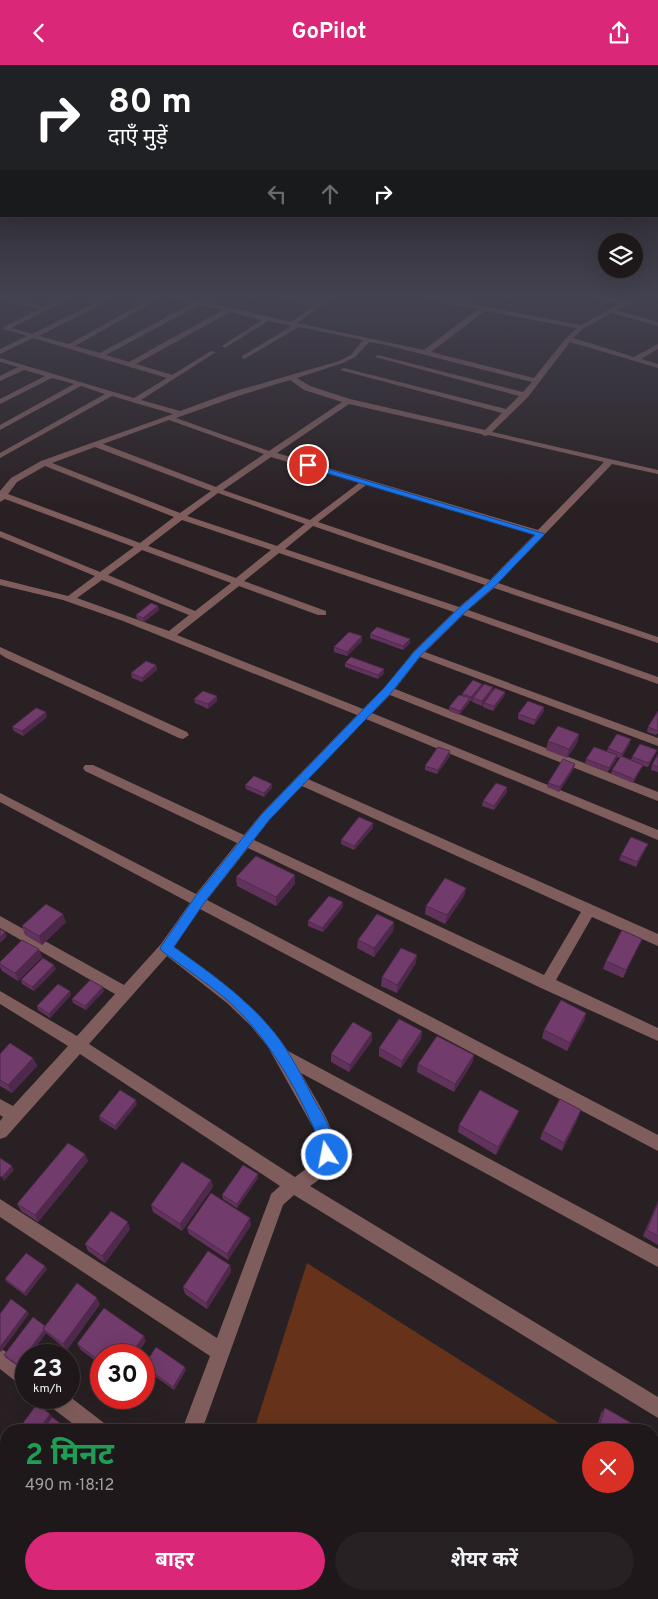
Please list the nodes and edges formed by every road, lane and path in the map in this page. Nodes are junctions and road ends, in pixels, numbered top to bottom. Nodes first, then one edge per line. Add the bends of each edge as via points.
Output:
1 (24, 367) joint
2 (139, 367) edge
3 (189, 367) edge
4 (328, 367) edge
5 (415, 367) edge
6 (479, 367) edge
7 (548, 367) edge
8 (344, 370) dead end
9 (52, 375) junction
10 (172, 377) junction
11 (0, 379) edge
12 (294, 380) junction
13 (537, 381) junction
14 (80, 384) junction
15 (112, 393) junction
16 (525, 395) junction
17 (136, 400) junction
18 (348, 401) junction
19 (0, 402) edge
20 (508, 412) junction
21 (181, 414) junction
22 (171, 419) junction
23 (0, 428) edge
24 (486, 434) junction
25 (100, 446) junction
26 (271, 454) junction
27 (0, 456) edge
28 (609, 462) junction
29 (47, 465) junction
30 (658, 472) edge
31 (365, 482) junction
32 (217, 490) junction
33 (3, 496) edge
34 (180, 517) junction
35 (311, 522) junction
36 (0, 534) edge
37 (541, 534) junction
38 (141, 546) junction
39 (280, 550) junction
40 (102, 575) junction
41 (0, 582) edge
42 (238, 582) junction
43 (492, 584) junction
44 (70, 599) junction
45 (461, 611) junction
46 (322, 613) dead end
47 (197, 615) junction
48 (170, 636) junction
49 (658, 640) edge
50 (0, 650) edge
51 (418, 653) junction
52 (658, 681) edge
53 (388, 690) junction
54 (365, 712) junction
55 (183, 735) dead end
56 (658, 742) edge
57 (89, 768) dead end
58 (301, 781) junction
59 (0, 797) edge
60 (658, 797) edge
61 (658, 835) edge
62 (245, 841) junction
63 (200, 900) junction
64 (589, 910) junction
65 (0, 921) edge
66 (658, 940) edge
67 (163, 952) junction
68 (546, 984) junction
69 (125, 993) junction
70 (0, 997) edge
71 (658, 1035) edge
72 (78, 1045) junction
73 (283, 1056) junction
74 (0, 1106) edge
75 (15, 1116) junction
76 (0, 1132) edge
77 (658, 1143) edge
78 (306, 1178) junction
79 (0, 1207) edge
80 (658, 1258) edge
81 (221, 1352) junction
82 (0, 1357) edge
83 (15, 1369) edge
84 (658, 1408) edge
85 (70, 1409) edge
86 (89, 1424) edge
87 (194, 1424) edge

1 - 9 street
1 - 11 street
2 - 10 street
3 - 10 street
4 - 12 street
5 - 16 street
6 - 13 street
7 - 13 street
8 - 20 street
9 - 14 street
9 - 19 street
10 - 17 street
12 - 18 street via 307,389
12 - 21 street via 235,394
13 - 16 street
14 - 15 street
14 - 23 street
15 - 17 street
15 - 27 street
16 - 20 street
17 - 21 street
18 - 24 street
18 - 26 street
20 - 24 street
21 - 22 street
22 - 25 street
22 - 26 street
24 - 28 street
25 - 29 street
25 - 32 street
26 - 31 street
26 - 32 street
28 - 30 street
28 - 37 street
29 - 33 street via 14,480
29 - 34 street
31 - 35 street
31 - 37 street
32 - 34 street
32 - 35 street
33 - 38 street
34 - 38 street
34 - 39 street
35 - 39 street
35 - 43 street
36 - 40 street
37 - 43 street
38 - 40 street
38 - 42 street
39 - 42 street
39 - 45 street
40 - 44 street
40 - 47 street
41 - 44 street
42 - 46 street
42 - 47 street
43 - 45 street
43 - 49 street
44 - 48 street
45 - 51 street
45 - 52 street
47 - 48 street
48 - 54 street
50 - 55 street
51 - 53 street
51 - 56 street
53 - 54 street
53 - 60 street
54 - 58 street
54 - 61 street
57 - 62 street
58 - 62 street
58 - 64 street
59 - 63 street
62 - 63 street
62 - 68 street
63 - 67 street
63 - 77 street
64 - 66 street
64 - 68 street
65 - 69 street
67 - 69 street
67 - 73 street via 230,995 268,1034
68 - 71 street
69 - 72 street
70 - 72 street
72 - 75 street
72 - 78 street
73 - 78 street via 324,1135 327,1155
73 - 80 street
74 - 75 street
75 - 76 street
78 - 81 street via 281,1194 278,1200
78 - 84 street
79 - 81 street
81 - 87 street
82 - 83 street
85 - 86 street

